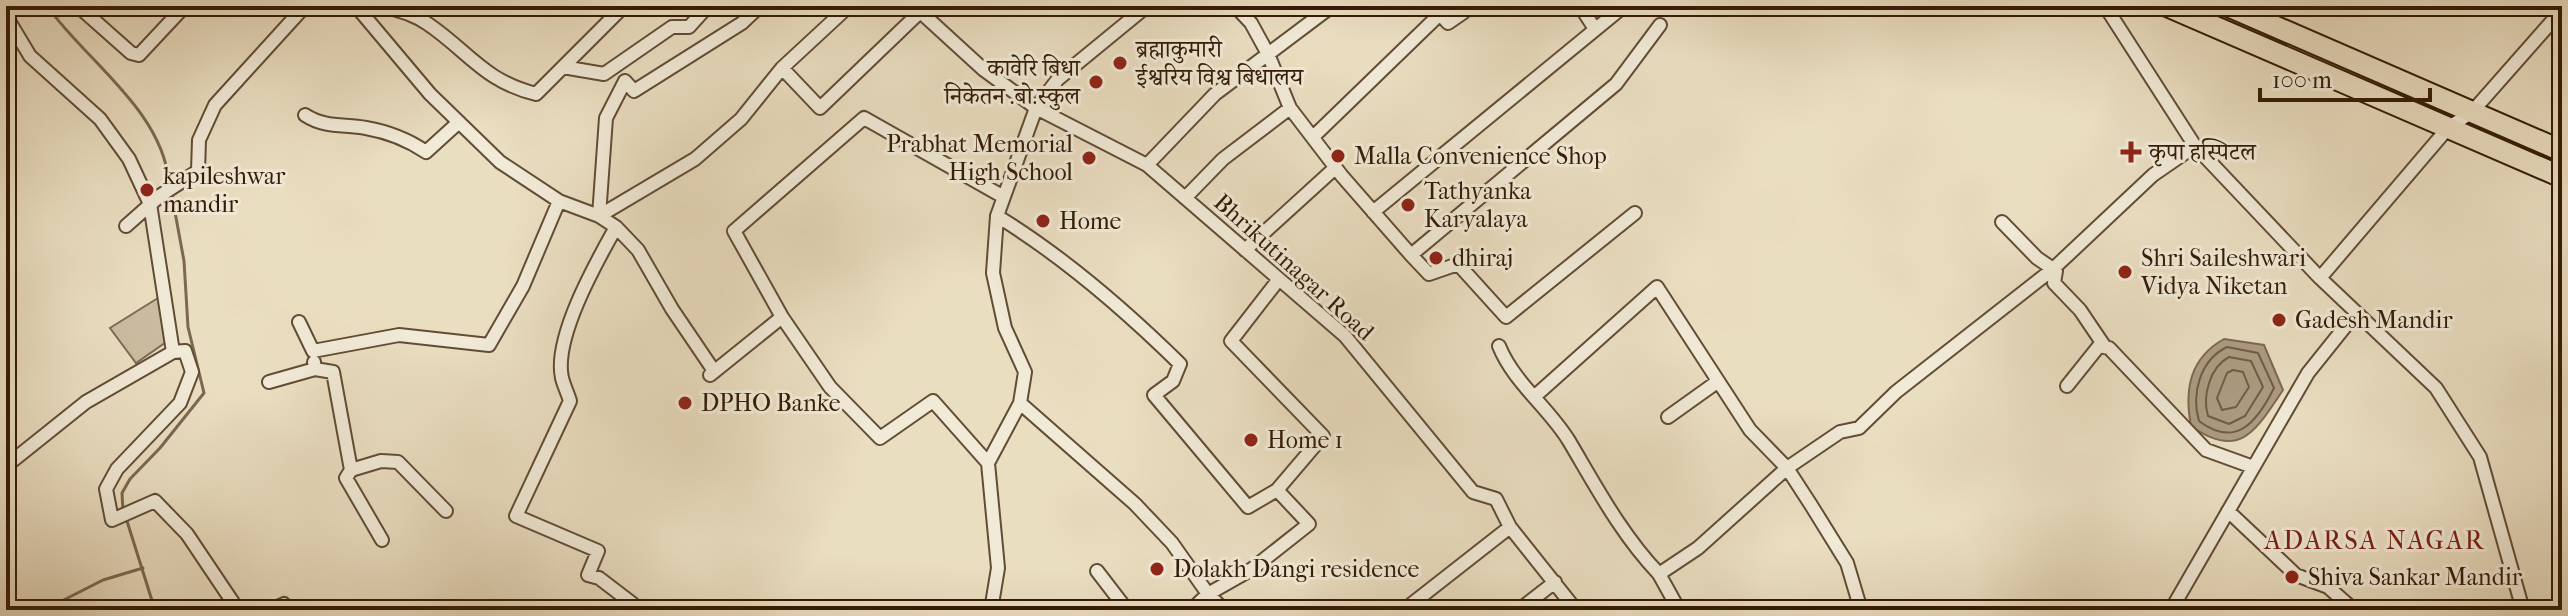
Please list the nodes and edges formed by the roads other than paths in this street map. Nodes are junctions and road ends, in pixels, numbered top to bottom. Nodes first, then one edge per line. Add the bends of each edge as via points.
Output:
1 (78, 6) edge
2 (305, 6) edge
3 (356, 6) edge
4 (383, 6) edge
5 (624, 6) edge
6 (708, 6) edge
7 (760, 6) edge
8 (849, 6) edge
9 (1147, 6) edge
10 (1235, 6) edge
11 (1332, 6) edge
12 (1580, 6) edge
13 (1624, 6) edge
14 (2105, 6) edge
15 (2167, 6) edge
16 (2228, 6) edge
17 (183, 8) dead end
18 (917, 9) edge
19 (2562, 10) edge
20 (1464, 12) dead end
21 (6, 16) edge
22 (1660, 25) dead end
23 (1595, 29) junction
24 (1268, 54) junction
25 (563, 67) junction
26 (782, 68) junction
27 (1036, 108) junction
28 (1290, 108) junction
29 (2472, 112) junction
30 (305, 115) dead end
31 (459, 122) junction
32 (2448, 128) junction
33 (1313, 137) junction
34 (2195, 146) junction
35 (2562, 151) edge
36 (1147, 165) junction
37 (1335, 168) junction
38 (2562, 177) edge
39 (1002, 196) junction
40 (1185, 198) junction
41 (559, 201) junction
42 (150, 204) junction
43 (1373, 212) junction
44 (1635, 213) dead end
45 (599, 216) junction
46 (997, 216) junction
47 (2002, 222) dead end
48 (126, 226) dead end
49 (616, 227) junction
50 (1245, 250) junction
51 (1411, 255) junction
52 (2053, 269) junction
53 (2320, 278) junction
54 (1279, 279) junction
55 (2356, 313) junction
56 (782, 317) junction
57 (299, 322) dead end
58 (1499, 346) dead end
59 (2105, 347) junction
60 (313, 351) junction
61 (173, 352) junction
62 (315, 369) junction
63 (269, 382) dead end
64 (1717, 382) junction
65 (2067, 386) dead end
66 (1534, 397) junction
67 (1020, 403) junction
68 (1668, 417) dead end
69 (988, 463) junction
70 (6, 466) edge
71 (2253, 467) junction
72 (1787, 468) junction
73 (351, 470) junction
74 (1277, 490) junction
75 (446, 511) dead end
76 (2228, 511) junction
77 (1510, 527) junction
78 (382, 540) dead end
79 (1097, 571) dead end
80 (1659, 574) junction
81 (1555, 582) junction
82 (1208, 594) junction
83 (238, 610) edge
84 (270, 610) edge
85 (289, 610) edge
86 (629, 610) edge
87 (991, 610) edge
88 (1127, 610) edge
89 (1191, 610) edge
90 (1224, 610) edge
91 (1404, 610) edge
92 (1519, 610) edge
93 (1576, 610) edge
94 (1679, 610) edge
95 (1861, 610) edge
96 (2171, 610) edge
97 (2354, 610) edge
98 (2523, 610) edge

1 - 17 street via 139,55
2 - 42 street via 215,105 199,140 198,171
3 - 31 street
4 - 25 street via 429,24 488,76 511,87 536,94
5 - 25 street
6 - 25 street via 689,27 672,27 604,74
7 - 45 street via 742,23 634,91 625,81 606,118
8 - 26 street
9 - 27 street via 1058,79
10 - 24 street
11 - 24 street
12 - 23 street
13 - 23 street
14 - 34 street
15 - 32 highway
16 - 29 highway
18 - 26 street via 820,108
18 - 27 street, Bhrikutinagar Road via 984,70
19 - 29 street
20 - 33 street via 1448,23 1440,14
21 - 42 street via 36,62 121,144
22 - 51 street via 1616,84
23 - 43 street
24 - 28 street
24 - 36 street via 1215,94
26 - 45 street via 741,119 695,159
27 - 36 street, Bhrikutinagar Road
27 - 39 street
28 - 33 street
28 - 40 street via 1223,159
29 - 32 street
29 - 35 highway
30 - 31 street via 320,125 395,134 426,152
31 - 41 street via 500,162
32 - 38 highway
32 - 53 street
33 - 37 street
34 - 52 street via 2153,175
34 - 53 street
36 - 40 street, Bhrikutinagar Road
37 - 43 street
37 - 50 street
39 - 46 street
39 - 56 street via 864,118 734,231
40 - 50 street, Bhrikutinagar Road
41 - 45 street
41 - 60 street via 523,286 489,345 399,335
42 - 48 street
42 - 61 street
43 - 51 street
44 - 51 street via 1506,317 1458,264 1429,274
45 - 49 street
46 - 67 street via 993,273 1005,328 1025,372
46 - 74 street via 1052,253 1180,364 1173,381 1154,395 1248,507
47 - 52 street
49 - 56 street via 638,250 712,373
49 - 86 street via 567,330 561,375 570,401 516,516 598,551 588,575 633,604
50 - 54 street, Bhrikutinagar Road
52 - 59 street via 2054,283
52 - 72 street via 1896,392 1859,428 1840,432
53 - 55 street
54 - 74 street via 1231,341 1323,436
54 - 77 street, Bhrikutinagar Road via 1345,336 1473,492 1496,499
55 - 71 street via 2308,373
55 - 98 street via 2436,388 2480,457
56 - 69 street via 830,387 880,438 933,401
57 - 60 street
58 - 66 street
59 - 65 street via 2099,346
59 - 71 street via 2206,450
60 - 62 street
61 - 70 street via 86,402
61 - 83 street via 185,351 192,372 180,403 117,469 106,489 112,520 155,501 187,534
62 - 63 street
62 - 73 street via 333,372
64 - 66 street via 1657,287
64 - 68 street
64 - 72 street via 1750,430
66 - 80 street via 1568,439 1598,495
67 - 69 street
67 - 82 street via 1135,504 1172,543
69 - 87 street via 998,568
71 - 76 street
72 - 80 street via 1698,548
72 - 95 street via 1847,563
73 - 75 street via 398,462
73 - 78 street via 346,478
74 - 82 street via 1309,524 1252,569
76 - 96 street
76 - 97 street via 2296,575 2328,587
77 - 81 street, Bhrikutinagar Road
77 - 91 street
79 - 88 street
80 - 94 street
81 - 92 street
81 - 93 street, Bhrikutinagar Road
82 - 89 street
82 - 90 street
84 - 85 street via 284,604

